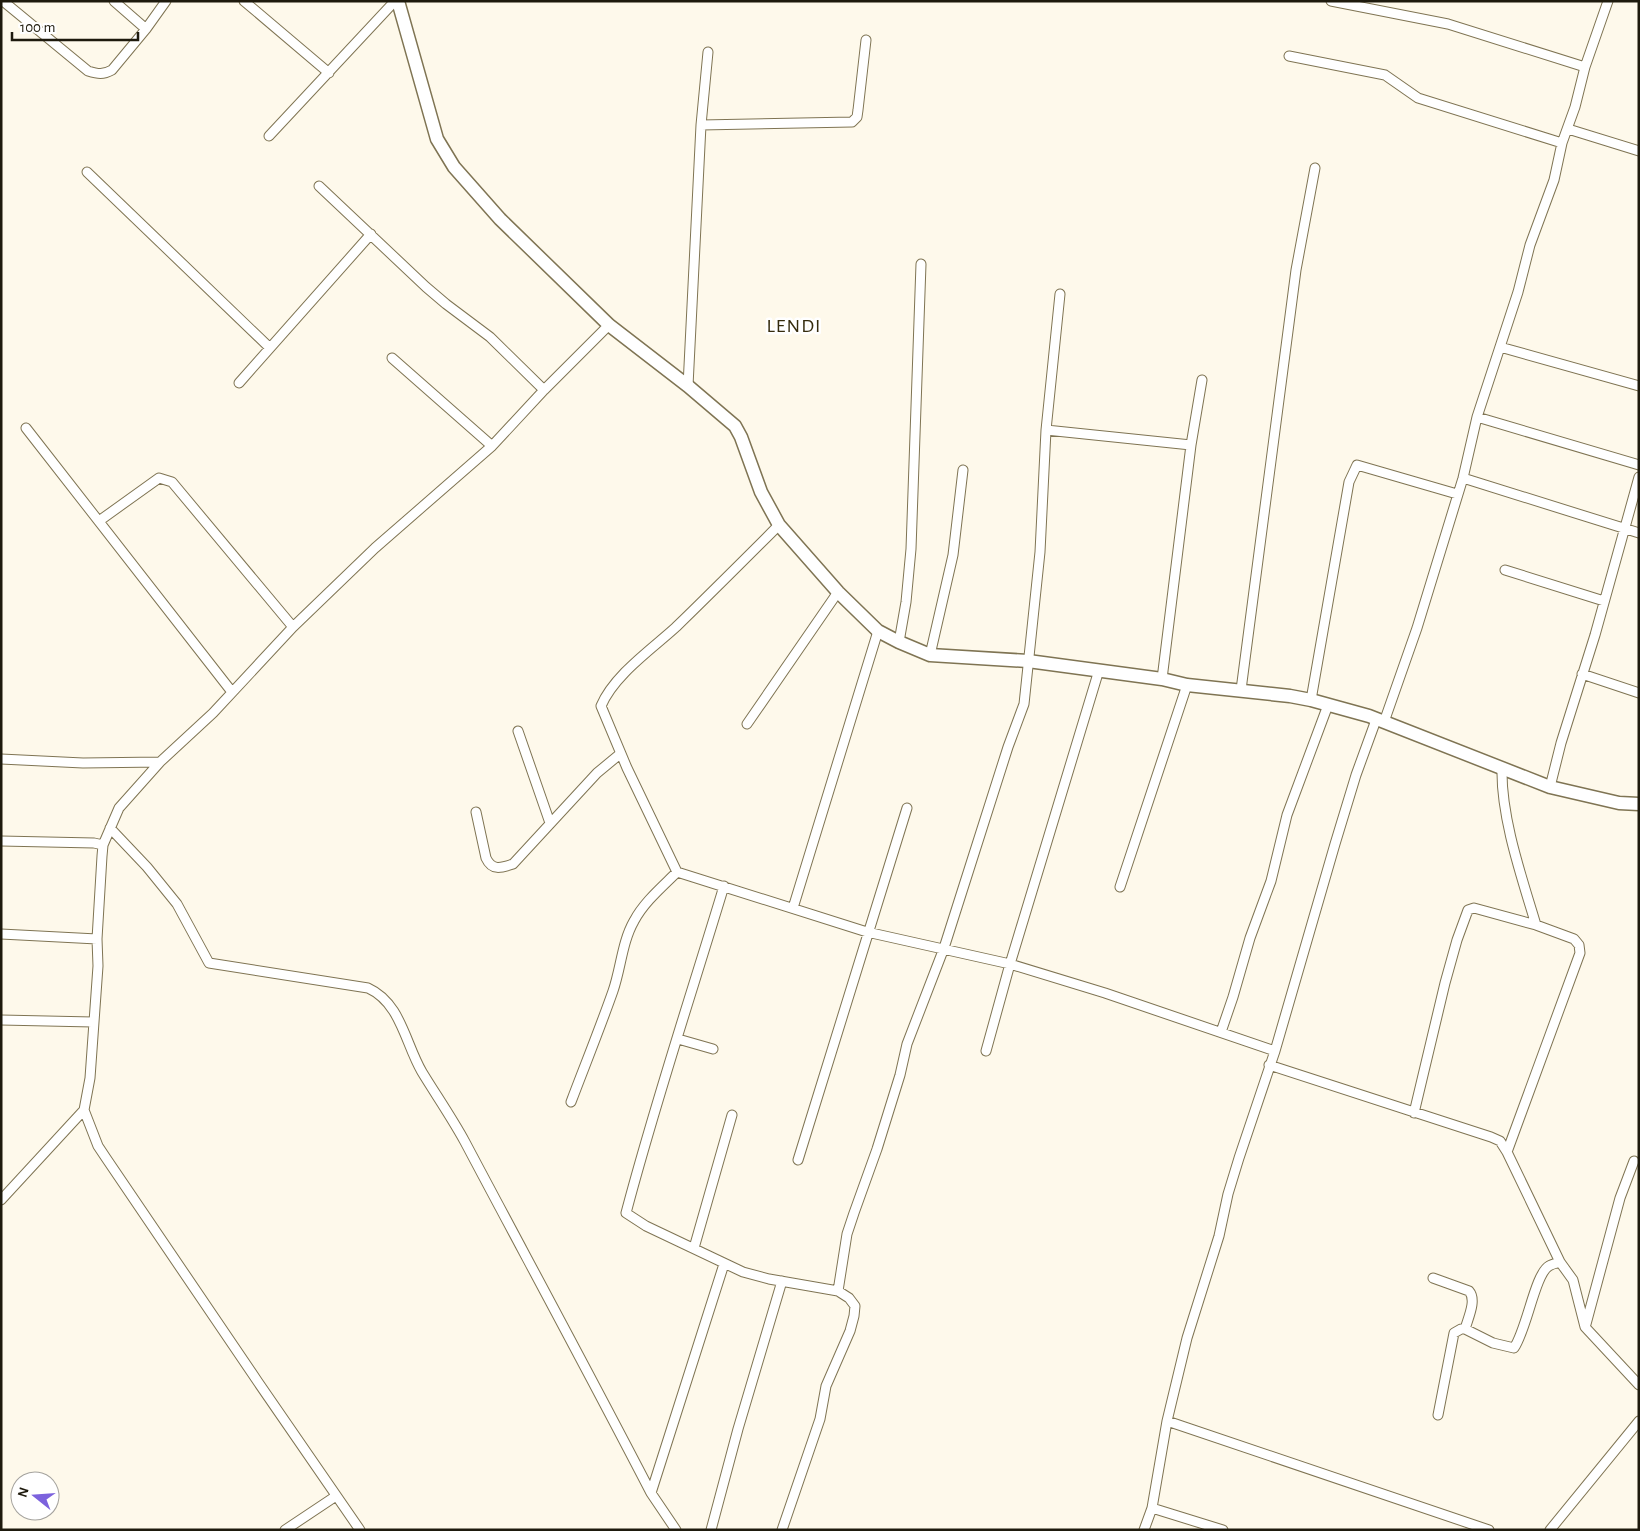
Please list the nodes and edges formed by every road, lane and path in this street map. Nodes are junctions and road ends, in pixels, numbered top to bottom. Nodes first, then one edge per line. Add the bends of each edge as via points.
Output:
1 (3, 1) edge
2 (114, 1) edge
3 (166, 1) edge
4 (244, 1) edge
5 (396, 1) edge
6 (1331, 1) edge
7 (1608, 1) edge
8 (146, 29) junction
9 (866, 40) dead end
10 (708, 52) dead end
11 (1289, 56) dead end
12 (1585, 67) junction
13 (329, 73) junction
14 (701, 125) junction
15 (1568, 129) junction
16 (269, 136) dead end
17 (1562, 143) junction
18 (1639, 151) edge
19 (1315, 168) dead end
20 (87, 172) dead end
21 (319, 186) dead end
22 (371, 234) junction
23 (921, 264) dead end
24 (1060, 294) dead end
25 (608, 325) junction
26 (1500, 347) junction
27 (270, 348) junction
28 (392, 358) dead end
29 (1202, 380) dead end
30 (239, 383) dead end
31 (688, 386) junction
32 (1639, 386) edge
33 (544, 390) junction
34 (1477, 417) junction
35 (26, 428) dead end
36 (1046, 430) junction
37 (1191, 445) junction
38 (492, 446) junction
39 (1639, 465) edge
40 (963, 470) dead end
41 (1639, 477) edge
42 (1462, 478) junction
43 (1457, 494) junction
44 (99, 521) junction
45 (779, 525) junction
46 (1624, 528) junction
47 (1639, 533) edge
48 (1505, 570) dead end
49 (838, 592) junction
50 (1604, 601) junction
51 (294, 627) junction
52 (878, 631) junction
53 (899, 642) junction
54 (930, 655) junction
55 (1028, 661) junction
56 (1099, 670) junction
57 (1582, 674) junction
58 (1162, 679) junction
59 (1187, 684) junction
60 (1241, 690) junction
61 (232, 692) junction
62 (1639, 693) edge
63 (1312, 700) junction
64 (1328, 705) junction
65 (1380, 721) junction
66 (747, 724) dead end
67 (518, 731) dead end
68 (620, 754) junction
69 (1, 759) edge
70 (160, 762) junction
71 (1502, 769) junction
72 (1550, 787) junction
73 (1639, 804) edge
74 (907, 808) dead end
75 (476, 812) dead end
76 (550, 824) junction
77 (110, 828) junction
78 (1, 840) edge
79 (103, 845) junction
80 (678, 872) junction
81 (724, 886) junction
82 (1120, 887) dead end
83 (793, 908) junction
84 (1536, 925) junction
85 (868, 932) junction
86 (1, 934) edge
87 (97, 939) junction
88 (944, 948) junction
89 (1010, 964) junction
90 (1, 1020) edge
91 (93, 1022) junction
92 (1220, 1032) junction
93 (678, 1039) junction
94 (713, 1049) dead end
95 (986, 1051) dead end
96 (1275, 1051) junction
97 (1269, 1065) junction
98 (571, 1102) dead end
99 (84, 1110) junction
100 (1414, 1113) junction
101 (732, 1115) dead end
102 (1507, 1152) junction
103 (798, 1160) dead end
104 (1634, 1161) dead end
105 (3, 1196) edge
106 (694, 1248) junction
107 (1560, 1262) junction
108 (724, 1264) junction
109 (1433, 1278) dead end
110 (782, 1281) junction
111 (838, 1291) junction
112 (1585, 1326) junction
113 (1465, 1329) junction
114 (1638, 1382) edge
115 (1438, 1415) dead end
116 (1167, 1421) junction
117 (1639, 1421) edge
118 (651, 1493) junction
119 (336, 1496) junction
120 (1152, 1508) junction
121 (285, 1530) edge
122 (360, 1530) edge
123 (676, 1530) edge
124 (711, 1530) edge
125 (782, 1530) edge
126 (1144, 1530) edge
127 (1223, 1530) edge
128 (1489, 1530) edge
129 (1550, 1530) edge

1 - 8 street via 88,71 97,74 112,70
2 - 8 street
3 - 8 street
4 - 13 street
5 - 13 street
5 - 25 main road via 433,126 454,167 500,219
6 - 12 street via 1448,24
7 - 12 street
9 - 14 street via 857,117 852,122
10 - 14 street
11 - 17 street via 1385,75 1418,98
12 - 15 street
13 - 16 street
14 - 31 street
15 - 17 street
15 - 18 street
17 - 26 street via 1554,180
19 - 60 street via 1294,285
20 - 27 street
21 - 22 street
22 - 27 street
22 - 33 street via 446,304 490,337
23 - 53 street via 912,549
24 - 36 street
25 - 31 main road
25 - 33 street
26 - 32 street
26 - 34 street
27 - 30 street
28 - 38 street
29 - 37 street
31 - 45 main road via 735,426 761,492
33 - 38 street
34 - 39 street
34 - 42 street
35 - 44 street
36 - 37 street
36 - 55 street via 1040,552
37 - 58 street
38 - 51 street via 375,548
40 - 54 street via 953,555
41 - 46 street
42 - 43 street
42 - 46 street
43 - 63 street via 1357,465 1349,482
43 - 65 street via 1417,628
44 - 51 street via 159,478 172,482
44 - 61 street
45 - 49 main road
45 - 68 street via 609,690 601,706
46 - 47 street
46 - 50 street
48 - 50 street
49 - 52 main road
49 - 66 street
50 - 57 street
51 - 61 street
52 - 53 main road
52 - 83 street
53 - 54 main road
54 - 55 main road
55 - 56 main road
55 - 88 street via 1024,704
56 - 58 main road
56 - 89 street
57 - 62 street
57 - 72 street
58 - 59 main road
59 - 60 main road
59 - 82 street
60 - 63 main road
61 - 70 street
63 - 64 main road
64 - 65 main road
64 - 92 street via 1287,815 1271,882
65 - 71 main road
65 - 96 street via 1356,775
67 - 76 street
68 - 76 street
68 - 80 street
69 - 70 street
70 - 77 street via 119,808
71 - 72 main road
71 - 84 street via 1503,801
72 - 73 main road via 1619,803
74 - 85 street
75 - 76 street via 486,858 494,868 514,864
77 - 79 street
77 - 118 street via 177,904 210,963 368,988 387,1001 396,1013 421,1070 466,1143
78 - 79 street
79 - 87 street
80 - 81 street
80 - 98 street via 644,907 627,936 613,990
81 - 83 street
81 - 93 street
83 - 85 street
84 - 100 street via 1474,908 1468,910 1445,983
84 - 102 street via 1574,939 1580,953
85 - 88 street
85 - 103 street
86 - 87 street
87 - 91 street
88 - 89 street
88 - 111 street via 907,1044 877,1149 854,1213
89 - 92 street
89 - 95 street
90 - 91 street
91 - 99 street via 90,1078
92 - 96 street
93 - 94 street
93 - 106 street via 626,1213
96 - 97 street
97 - 100 street
97 - 116 street via 1228,1194
99 - 105 street
99 - 119 street via 98,1146
100 - 102 street via 1491,1137 1500,1141
101 - 106 street
102 - 107 street
104 - 112 street via 1620,1198
106 - 108 street
107 - 112 street via 1573,1280
107 - 113 street via 1548,1266 1536,1285 1522,1333 1514,1348 1493,1343
108 - 110 street
108 - 118 street
109 - 113 street via 1472,1295
110 - 111 street
110 - 124 street
111 - 125 street via 849,1298 854,1306 854,1316 826,1386 820,1419
112 - 114 street
113 - 115 street via 1454,1333 1452,1338
116 - 120 street
116 - 128 street
117 - 129 street
118 - 123 street
119 - 121 street
119 - 122 street
120 - 126 street
120 - 127 street

